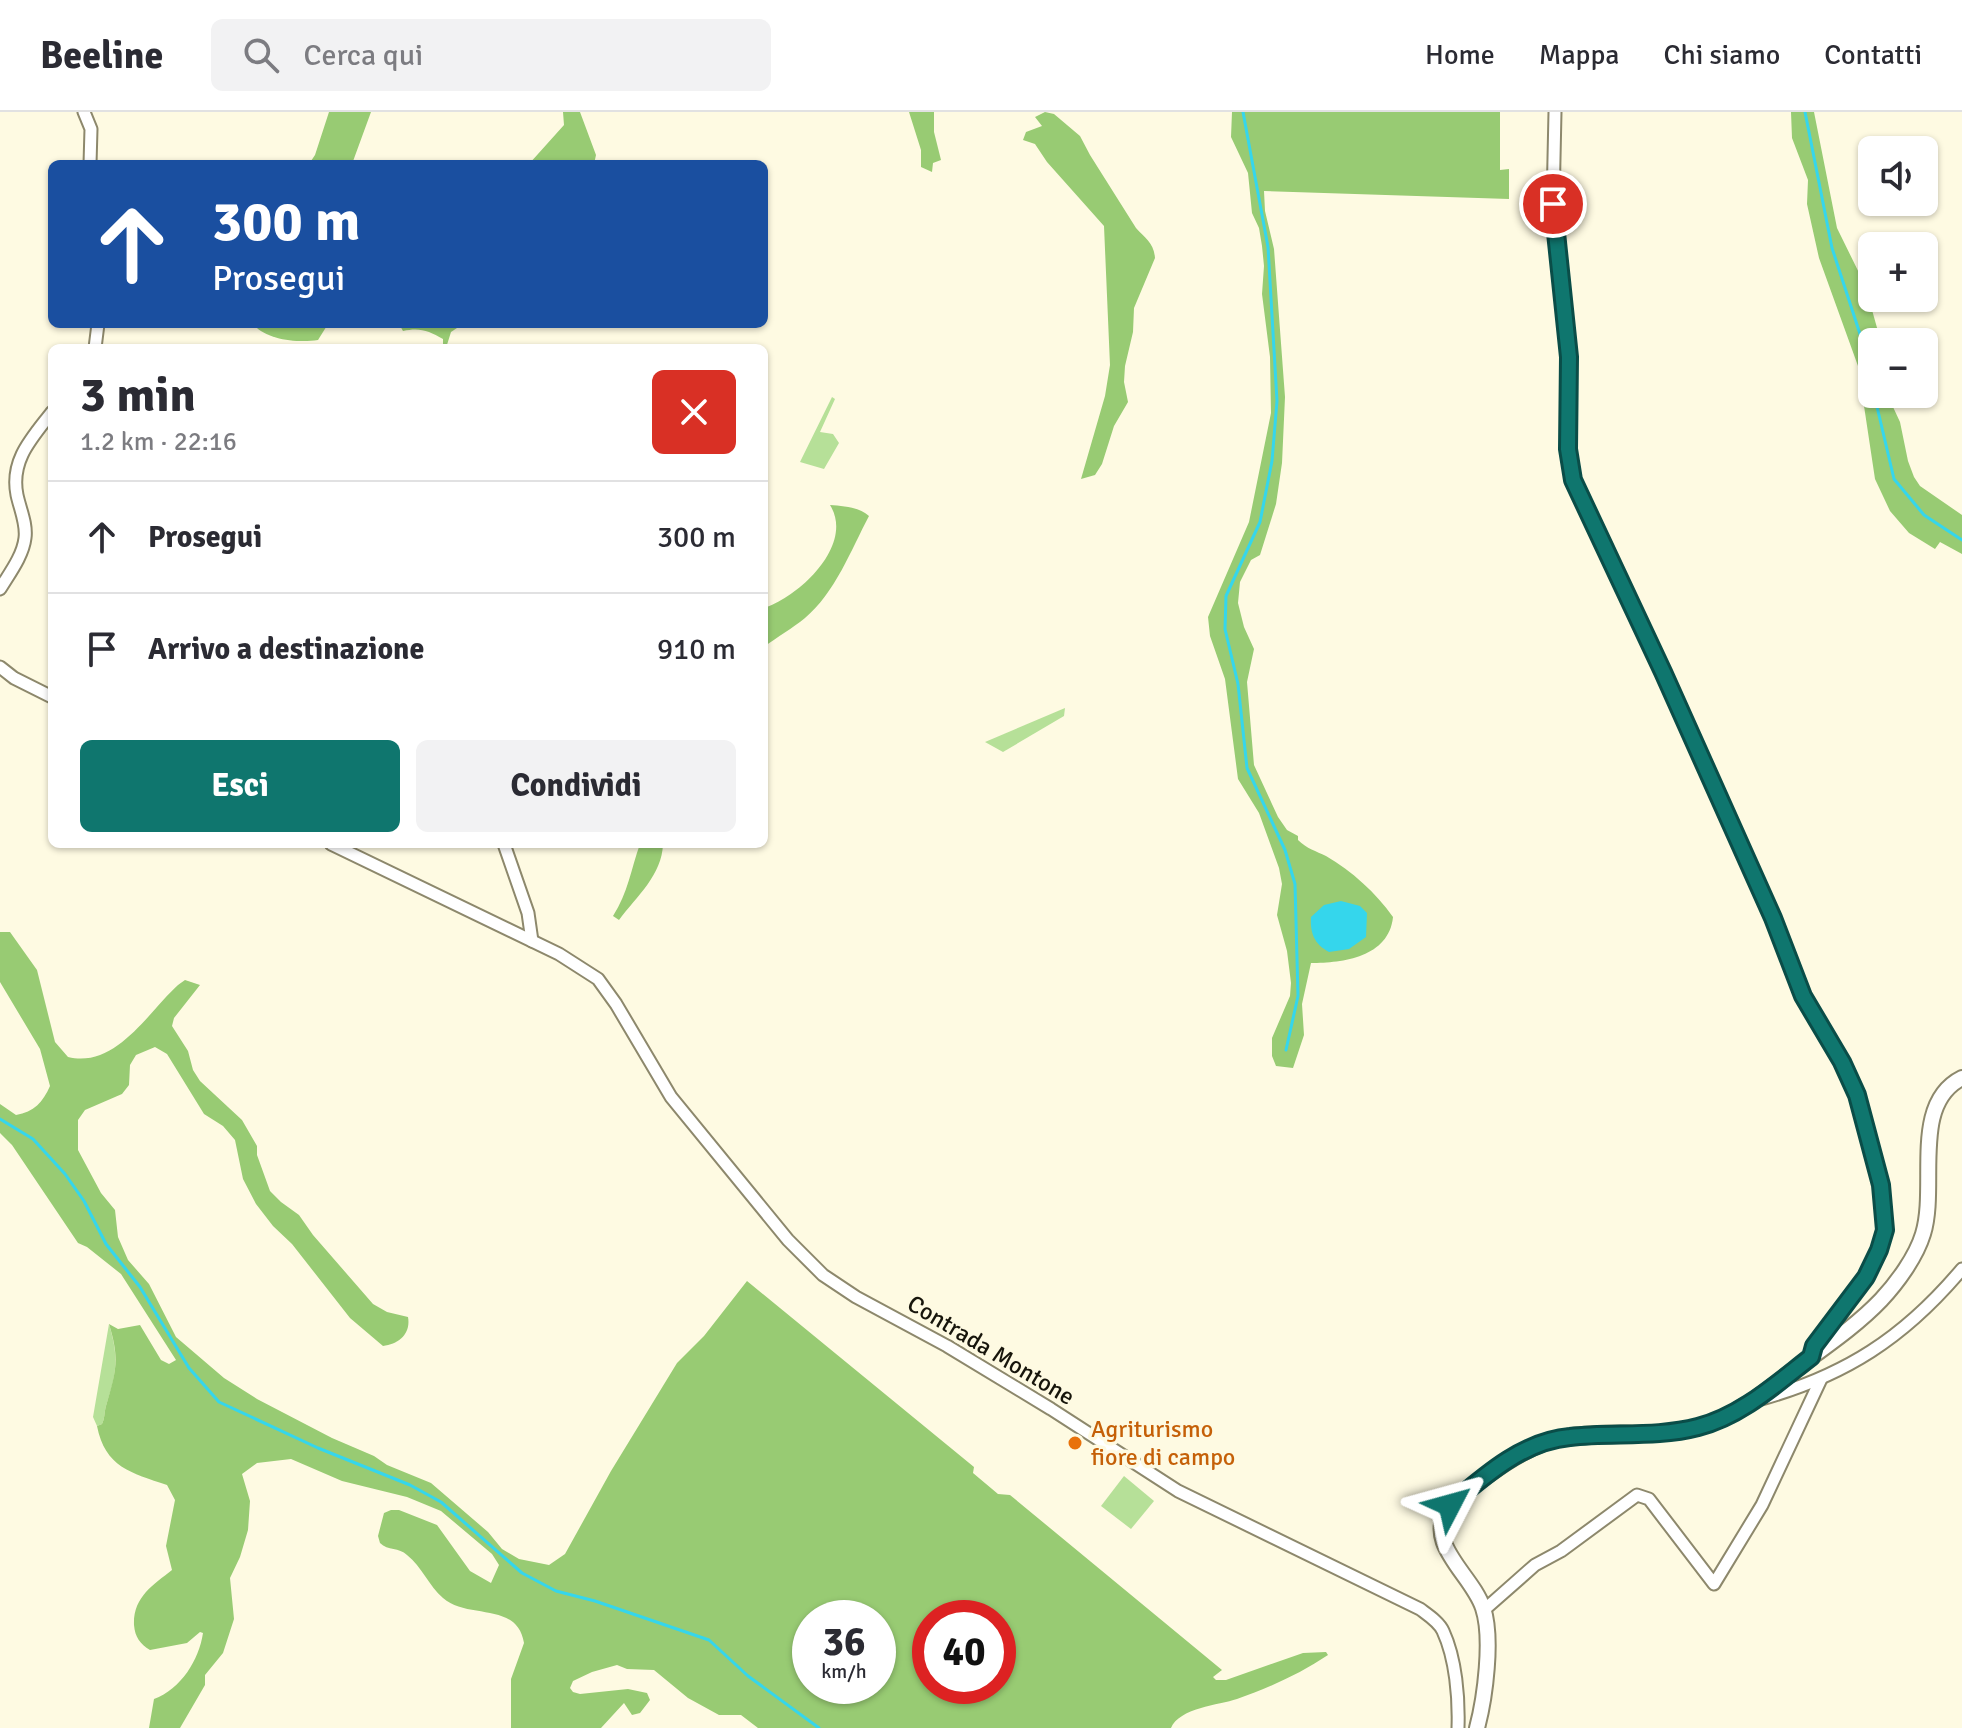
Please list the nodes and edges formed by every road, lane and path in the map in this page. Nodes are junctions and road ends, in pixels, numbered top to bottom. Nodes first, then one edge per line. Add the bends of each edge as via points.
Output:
1 (84, 112) edge
2 (1555, 112) edge
3 (90, 160) edge
4 (48, 417) edge
5 (0, 589) edge
6 (0, 667) edge
7 (48, 695) edge
8 (339, 848) edge
9 (505, 848) edge
10 (532, 941) junction
11 (1962, 1078) edge
12 (1962, 1269) edge
13 (1811, 1357) junction
14 (1821, 1379) junction
15 (1752, 1402) junction
16 (1484, 1610) junction
17 (1458, 1728) edge
18 (1477, 1728) edge

1 - 3 street via 91,129
2 - 13 street via 1553,204 1569,357 1573,480 1779,931 1803,996 1852,1081 1881,1185 1885,1230 1879,1250
4 - 5 street via 18,461 15,484 26,536
6 - 7 street
8 - 10 street, Contrada Montone
9 - 10 street
10 - 17 street, Contrada Montone via 598,979 671,1097 823,1275 1051,1409 1178,1491 1432,1619 1448,1646
11 - 13 street via 1945,1089 1935,1106 1929,1201 1923,1235 1907,1266 1857,1323
12 - 14 street via 1916,1320
13 - 15 street
14 - 15 street
14 - 16 street via 1762,1505 1714,1584 1649,1499 1637,1495 1535,1565
15 - 16 street via 1697,1428 1538,1444 1475,1484 1450,1505 1440,1524 1442,1540
16 - 18 street via 1487,1650

